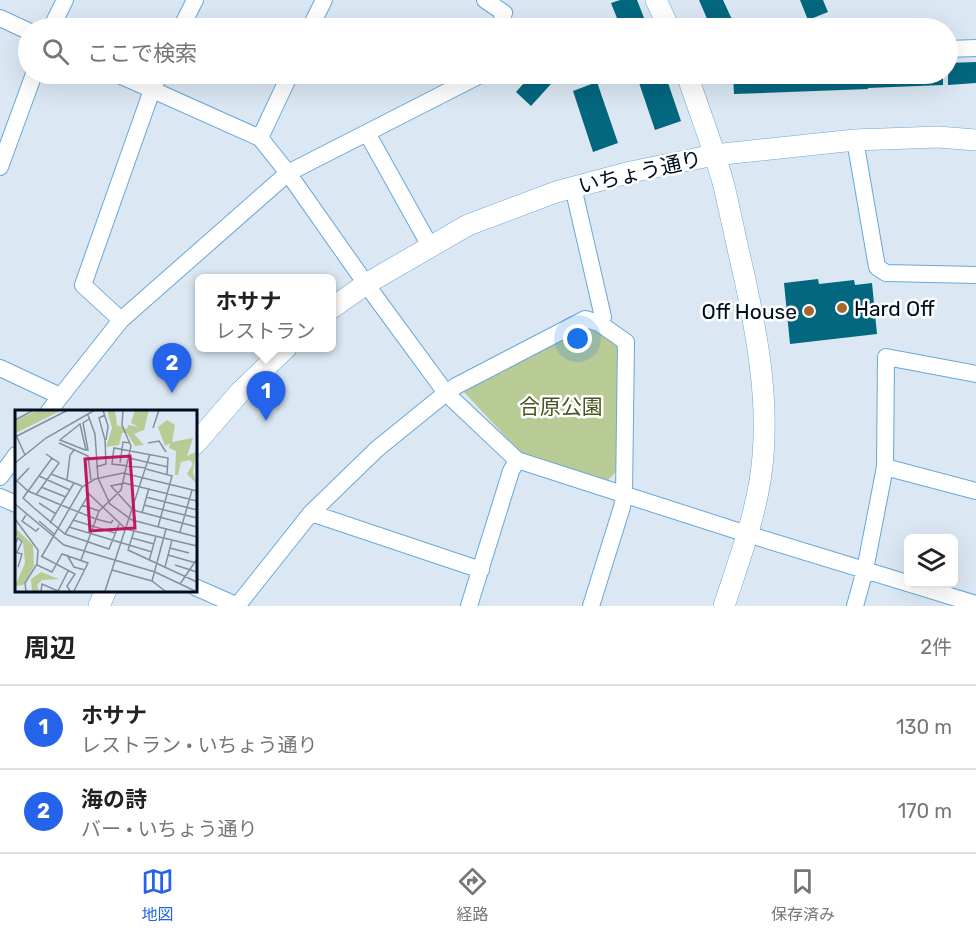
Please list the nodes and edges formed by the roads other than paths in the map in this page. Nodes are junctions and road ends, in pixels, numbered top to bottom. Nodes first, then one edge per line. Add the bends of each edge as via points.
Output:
1 (65, 0) edge
2 (195, 0) edge
3 (324, 0) edge
4 (485, 0) edge
5 (656, 0) edge
6 (0, 18) edge
7 (56, 18) edge
8 (186, 18) edge
9 (315, 18) edge
10 (502, 18) edge
11 (664, 18) edge
12 (18, 26) edge
13 (976, 48) edge
14 (958, 49) edge
15 (30, 84) edge
16 (139, 84) edge
17 (155, 84) edge
18 (285, 84) edge
19 (463, 84) edge
20 (690, 84) edge
21 (152, 90) junction
22 (367, 133) junction
23 (260, 138) junction
24 (976, 140) edge
25 (855, 141) junction
26 (714, 155) junction
27 (0, 167) edge
28 (288, 173) junction
29 (573, 188) junction
30 (430, 246) junction
31 (976, 275) edge
32 (366, 284) junction
33 (336, 305) edge
34 (120, 320) junction
35 (599, 323) junction
36 (282, 352) edge
37 (0, 368) edge
38 (976, 374) edge
39 (446, 393) junction
40 (60, 396) junction
41 (50, 410) edge
42 (196, 443) edge
43 (15, 456) edge
44 (517, 460) junction
45 (885, 467) junction
46 (0, 477) edge
47 (976, 491) edge
48 (624, 495) junction
49 (0, 497) edge
50 (15, 504) edge
51 (311, 513) junction
52 (747, 534) junction
53 (481, 570) junction
54 (865, 570) junction
55 (196, 587) edge
56 (106, 591) edge
57 (956, 603) edge
58 (976, 604) edge
59 (99, 606) edge
60 (237, 606) edge
61 (469, 606) edge
62 (591, 606) edge
63 (724, 606) edge
64 (855, 606) edge

1 - 7 street
2 - 8 street
3 - 9 street
4 - 10 street via 504,13
5 - 11 street
6 - 12 street
13 - 14 street
15 - 27 street
16 - 21 street
17 - 21 street
18 - 23 street
19 - 22 street
20 - 26 street
21 - 23 street
21 - 34 street via 83,285
22 - 28 street
22 - 30 street
23 - 28 street
24 - 25 street, いちょう通り via 938,137
25 - 26 street, いちょう通り
25 - 31 street via 877,267 886,273
26 - 29 street, いちょう通り
26 - 52 street via 724,186 762,375 763,458
28 - 32 street
28 - 34 street
29 - 30 street, いちょう通り via 468,225
29 - 35 street via 603,317
30 - 32 street, いちょう通り
32 - 33 street, いちょう通り
32 - 39 street
34 - 40 street
35 - 39 street via 585,319
35 - 48 street via 626,342
36 - 42 street
37 - 40 street
38 - 45 street via 886,357
39 - 44 street
39 - 51 street via 377,449
40 - 41 street
43 - 46 street
44 - 48 street
44 - 53 street
45 - 47 street
45 - 54 street
48 - 52 street
48 - 62 street
49 - 50 street
51 - 53 street
51 - 60 street
52 - 54 street
52 - 63 street
53 - 61 street
54 - 57 street
54 - 64 street
55 - 60 street
56 - 59 street
57 - 58 street

